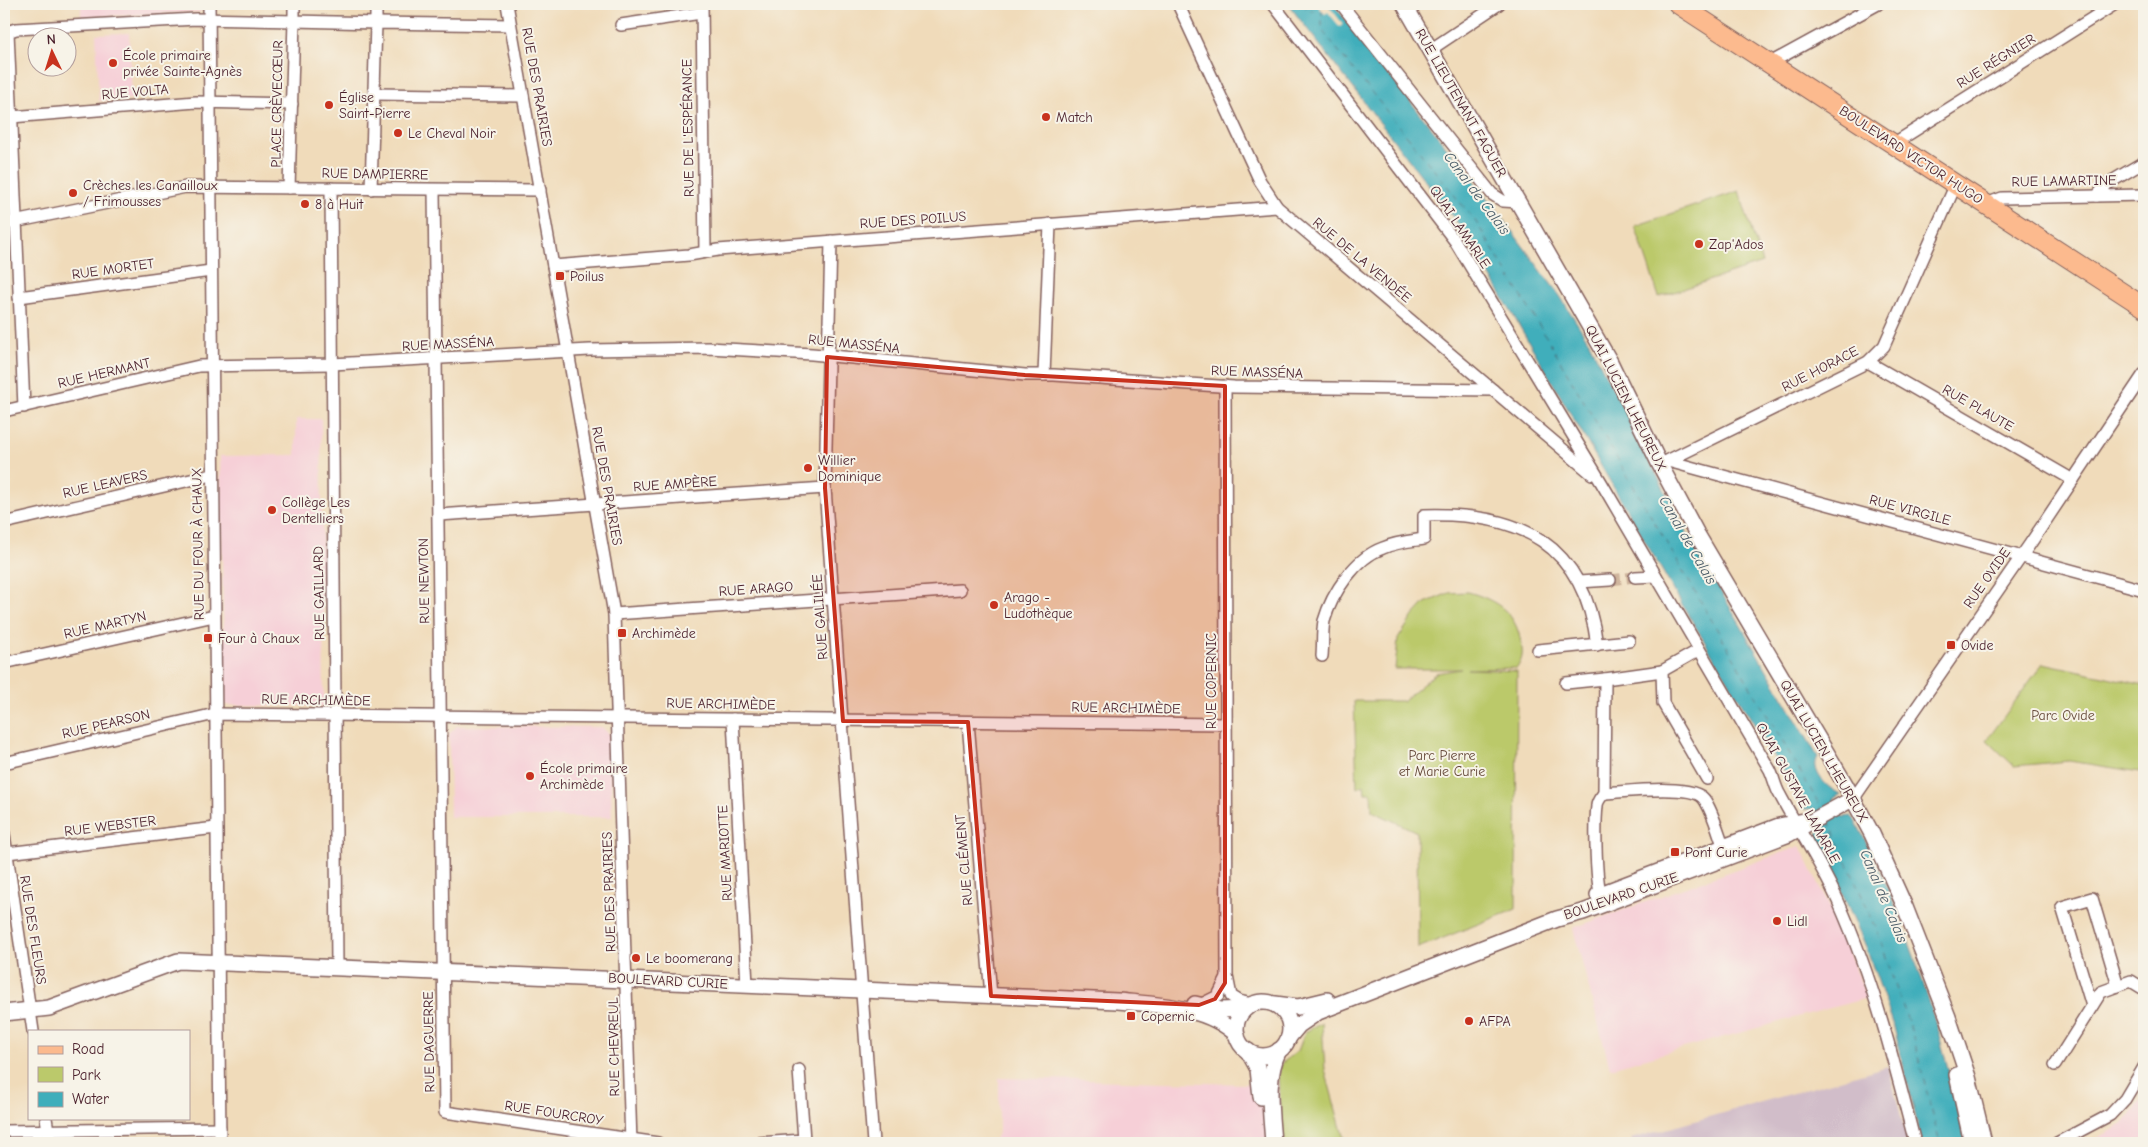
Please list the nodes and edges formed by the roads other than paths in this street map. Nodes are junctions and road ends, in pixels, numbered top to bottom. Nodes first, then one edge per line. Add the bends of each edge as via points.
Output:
1 (209, 4) edge
2 (294, 4) edge
3 (376, 4) edge
4 (507, 4) edge
5 (1178, 4) edge
6 (1274, 4) edge
7 (1340, 4) edge
8 (1404, 4) edge
9 (1498, 4) edge
10 (1678, 4) edge
11 (1878, 4) edge
12 (2115, 4) edge
13 (702, 8) edge
14 (209, 19) junction
15 (294, 21) junction
16 (376, 23) junction
17 (510, 25) junction
18 (621, 25) dead end
19 (6, 32) edge
20 (1430, 50) junction
21 (1770, 63) junction
22 (374, 94) junction
23 (523, 96) junction
24 (210, 102) junction
25 (292, 104) junction
26 (11, 117) junction
27 (1893, 144) junction
28 (2144, 162) edge
29 (1956, 184) junction
30 (211, 186) junction
31 (290, 188) junction
32 (330, 188) junction
33 (371, 189) junction
34 (434, 190) junction
35 (540, 190) junction
36 (2144, 194) edge
37 (2097, 196) junction
38 (1519, 202) junction
39 (1986, 204) junction
40 (1277, 207) junction
41 (16, 222) junction
42 (4, 224) edge
43 (1050, 224) junction
44 (831, 241) junction
45 (705, 252) junction
46 (553, 266) junction
47 (211, 271) junction
48 (19, 297) junction
49 (2144, 307) edge
50 (568, 353) junction
51 (827, 356) junction
52 (437, 359) junction
53 (1868, 362) junction
54 (332, 364) junction
55 (212, 366) junction
56 (2144, 374) edge
57 (1044, 375) junction
58 (1225, 386) junction
59 (1493, 390) junction
60 (24, 407) junction
61 (4, 411) edge
62 (1664, 463) junction
63 (212, 475) junction
64 (2073, 480) junction
65 (1600, 482) junction
66 (825, 488) junction
67 (596, 504) junction
68 (438, 515) junction
69 (4, 523) edge
70 (2021, 555) junction
71 (1656, 576) junction
72 (1635, 577) tunnel mouth
73 (1610, 580) tunnel mouth
74 (1579, 582) junction
75 (960, 590) dead end
76 (2144, 590) edge
77 (833, 598) junction
78 (614, 614) junction
79 (214, 616) junction
80 (1629, 641) dead end
81 (1597, 645) junction
82 (1538, 650) dead end
83 (1700, 650) junction
84 (1322, 656) dead end
85 (4, 663) edge
86 (1662, 671) junction
87 (1605, 679) junction
88 (1566, 683) dead end
89 (215, 714) junction
90 (336, 716) junction
91 (440, 716) junction
92 (619, 718) junction
93 (733, 719) junction
94 (843, 720) junction
95 (968, 722) junction
96 (1226, 724) junction
97 (4, 763) edge
98 (1708, 779) dead end
99 (1604, 793) junction
100 (1854, 798) junction
101 (1798, 825) junction
102 (216, 828) junction
103 (4, 834) edge
104 (1726, 852) junction
105 (6, 853) junction
106 (1602, 899) junction
107 (218, 961) junction
108 (337, 967) junction
109 (1928, 968) junction
110 (444, 971) junction
111 (1227, 976) junction
112 (627, 979) junction
113 (748, 985) junction
114 (2118, 986) junction
115 (2144, 989) edge
116 (863, 990) junction
117 (991, 996) junction
118 (1118, 1001) junction
119 (1274, 1004) junction
120 (1199, 1005) junction
121 (1249, 1006) junction
122 (2092, 1006) junction
123 (31, 1012) junction
124 (4, 1013) edge
125 (34, 1030) edge
126 (1237, 1035) junction
127 (1288, 1037) junction
128 (1279, 1050) junction
129 (1248, 1051) junction
130 (2055, 1065) dead end
131 (2144, 1067) edge
132 (800, 1070) dead end
133 (445, 1112) joint
134 (46, 1120) edge
135 (220, 1128) junction
136 (48, 1130) junction
137 (4, 1131) edge
138 (631, 1142) edge
139 (50, 1143) edge
140 (220, 1143) edge
141 (658, 1143) edge
142 (758, 1143) edge
143 (873, 1143) edge
144 (1263, 1143) edge
145 (1272, 1143) edge
146 (1915, 1143) edge
147 (1972, 1143) edge
148 (1984, 1143) edge
149 (2058, 1143) edge

1 - 14 street, RUE DU FOUR À CHAUX
2 - 15 street, PLACE CRÈVECŒUR
3 - 16 street
4 - 17 street, RUE DES PRAIRIES
5 - 40 street, RUE DE LA VENDÉE via 1260,181
6 - 65 street, QUAI LAMARLE via 1446,228
7 - 38 street via 1492,194 1503,201
8 - 20 street, RUE LIEUTENANT FAGUER
9 - 20 street
10 - 21 main road, BOULEVARD VICTOR HUGO
11 - 21 street
12 - 27 street, RUE RÉGNIER
13 - 18 street
13 - 45 street, RUE DE L'ESPÉRANCE
14 - 15 street
14 - 19 street via 20,28
14 - 24 street, RUE DU FOUR À CHAUX
15 - 16 street, PLACE CRÈVECŒUR
15 - 25 street, PLACE CRÈVECŒUR
16 - 17 street, PLACE CRÈVECŒUR
16 - 22 street
17 - 23 street, RUE DES PRAIRIES
19 - 26 street
20 - 38 street, RUE LIEUTENANT FAGUER
21 - 27 main road, BOULEVARD VICTOR HUGO
22 - 23 street
22 - 33 street
23 - 35 street, RUE DES PRAIRIES
24 - 25 street, RUE VOLTA
24 - 26 street, RUE VOLTA
24 - 30 street, RUE DU FOUR À CHAUX
25 - 31 street, PLACE CRÈVECŒUR
26 - 41 street
27 - 29 main road, BOULEVARD VICTOR HUGO
28 - 37 street via 2107,184
29 - 39 main road, BOULEVARD VICTOR HUGO
29 - 53 street, RUE HORACE via 1884,346
30 - 31 street, RUE DAMPIERRE
30 - 41 street, RUE DAMPIERRE via 170,188
30 - 47 street, RUE DU FOUR À CHAUX
31 - 32 street, RUE DAMPIERRE
32 - 33 street, RUE DAMPIERRE
32 - 54 street, RUE GAILLARD
33 - 34 street, RUE DAMPIERRE
34 - 35 street, RUE DAMPIERRE
34 - 52 street, RUE NEWTON
35 - 46 street, RUE DES PRAIRIES
36 - 37 street, RUE LAMARTINE
37 - 39 street, RUE LAMARTINE via 2002,198
38 - 62 street, QUAI LUCIEN LHEUREUX
39 - 49 main road, BOULEVARD VICTOR HUGO
40 - 43 street, RUE DES POILUS
40 - 59 street, RUE DE LA VENDÉE
41 - 42 street, RUE DAMPIERRE
41 - 48 street
43 - 44 street, RUE DES POILUS
43 - 57 street
44 - 45 street, RUE DES POILUS
44 - 51 street, RUE GALILÉE
45 - 46 street, RUE DES POILUS
46 - 50 street, RUE DES PRAIRIES
47 - 48 street, RUE MORTET
47 - 55 street, RUE DU FOUR À CHAUX
48 - 60 street
50 - 51 street, RUE MASSÉNA via 710,348
50 - 52 street, RUE MASSÉNA
50 - 67 street, RUE DES PRAIRIES
51 - 57 street, RUE MASSÉNA
51 - 66 street, RUE GALILÉE
52 - 54 street, RUE MASSÉNA
52 - 68 street, RUE NEWTON
53 - 62 street, RUE HORACE
53 - 64 street, RUE PLAUTE
54 - 55 street, RUE MASSÉNA
54 - 90 street, RUE GAILLARD
55 - 60 street, RUE HERMANT via 194,367
55 - 63 street, RUE DU FOUR À CHAUX
56 - 64 street, RUE OVIDE
57 - 58 street, RUE MASSÉNA
58 - 59 street, RUE MASSÉNA
58 - 96 street, RUE COPERNIC
59 - 65 street, RUE DE LA VENDÉE
60 - 61 street, RUE HERMANT
62 - 70 street, RUE VIRGILE
62 - 100 street, QUAI LUCIEN LHEUREUX via 1697,534
63 - 69 street, RUE LEAVERS
63 - 79 street, RUE DU FOUR À CHAUX
64 - 70 street, RUE OVIDE
65 - 71 street, QUAI GUSTAVE LAMARLE
66 - 67 street, RUE AMPÈRE
66 - 77 street, RUE GALILÉE
67 - 68 street, RUE AMPÈRE
67 - 78 street, RUE DES PRAIRIES
68 - 91 street, RUE NEWTON
70 - 76 street, RUE VIRGILE
70 - 100 street, RUE OVIDE
71 - 72 street
71 - 83 street, QUAI GUSTAVE LAMARLE
73 - 74 street
74 - 81 street via 1591,609
74 - 84 street via 1555,552 1522,529 1480,517 1424,515 1424,539 1382,548 1363,559 1347,577 1324,622
75 - 77 street, RUE ARAGO
77 - 78 street, RUE ARAGO
77 - 94 street, RUE GALILÉE
78 - 92 street, RUE DES PRAIRIES
79 - 85 street, RUE MARTYN
79 - 89 street, RUE DU FOUR À CHAUX
80 - 81 street
81 - 82 street
83 - 86 street
83 - 101 street, QUAI GUSTAVE LAMARLE
86 - 87 street
86 - 98 street via 1663,703
87 - 88 street
87 - 99 street
89 - 90 street, RUE ARCHIMÈDE
89 - 97 street, RUE PEARSON
89 - 102 street, RUE DU FOUR À CHAUX
90 - 91 street, RUE ARCHIMÈDE
90 - 108 street, RUE GAILLARD
91 - 92 street, RUE ARCHIMÈDE
91 - 110 street, RUE NEWTON
92 - 93 street, RUE ARCHIMÈDE
92 - 112 street, RUE DES PRAIRIES
93 - 94 street, RUE ARCHIMÈDE
93 - 113 street, RUE MARIOTTE
94 - 95 street, RUE ARCHIMÈDE
94 - 116 street, RUE GALILÉE
95 - 96 street, RUE ARCHIMÈDE
95 - 117 street, RUE CLÉMENT
96 - 111 street, RUE COPERNIC
99 - 104 street via 1684,790 1699,794 1706,802
99 - 106 street via 1597,807
100 - 101 street, BOULEVARD CURIE
100 - 109 street, QUAI LUCIEN LHEUREUX via 1898,890
101 - 104 street, BOULEVARD CURIE
101 - 146 street, QUAI GUSTAVE LAMARLE via 1831,886 1867,975 1891,1048
102 - 105 street, RUE WEBSTER
102 - 107 street, RUE DU FOUR À CHAUX
103 - 105 street, RUE DES FLEURS
104 - 106 street, BOULEVARD CURIE
105 - 123 street, RUE DES FLEURS
106 - 119 street, BOULEVARD CURIE via 1315,1004 1298,1007
106 - 127 street, BOULEVARD CURIE via 1318,1012
107 - 108 street, BOULEVARD CURIE
107 - 123 street, BOULEVARD CURIE via 169,962
107 - 135 street, RUE DU FOUR À CHAUX
108 - 110 street, BOULEVARD CURIE
109 - 147 street, QUAI LUCIEN LHEUREUX
109 - 148 street, QUAI LUCIEN LHEUREUX via 1964,1062
110 - 112 street, BOULEVARD CURIE
110 - 133 street, RUE DAGUERRE
111 - 120 street, RUE COPERNIC via 1218,996
111 - 121 street, RUE COPERNIC via 1231,996
112 - 113 street, BOULEVARD CURIE
112 - 138 street, RUE CHEVREUL
113 - 116 street, BOULEVARD CURIE
114 - 115 street via 2131,981
114 - 122 street via 2101,992
114 - 122 street via 2092,898 2062,907
116 - 117 street, BOULEVARD CURIE
116 - 143 street, RUE GALILÉE
117 - 118 street, BOULEVARD CURIE
118 - 120 street, BOULEVARD CURIE via 1171,1001
118 - 126 street, BOULEVARD CURIE via 1184,1010 1216,1021
119 - 121 street via 1264,1002
119 - 127 street via 1288,1018
120 - 121 street, BOULEVARD CURIE via 1221,1010
121 - 126 street via 1237,1021
122 - 130 street
123 - 124 street, BOULEVARD CURIE
123 - 125 street, RUE DES FLEURS
126 - 129 street
127 - 128 street
128 - 129 street via 1262,1055
128 - 145 street via 1270,1077
129 - 144 street via 1260,1078
131 - 149 street via 2125,1099 2110,1115
132 - 142 street via 804,1140
133 - 138 street, RUE FOURCROY
134 - 136 street
135 - 136 street
135 - 140 street, RUE DU FOUR À CHAUX
136 - 137 street
136 - 139 street
138 - 141 street, RUE FOURCROY

